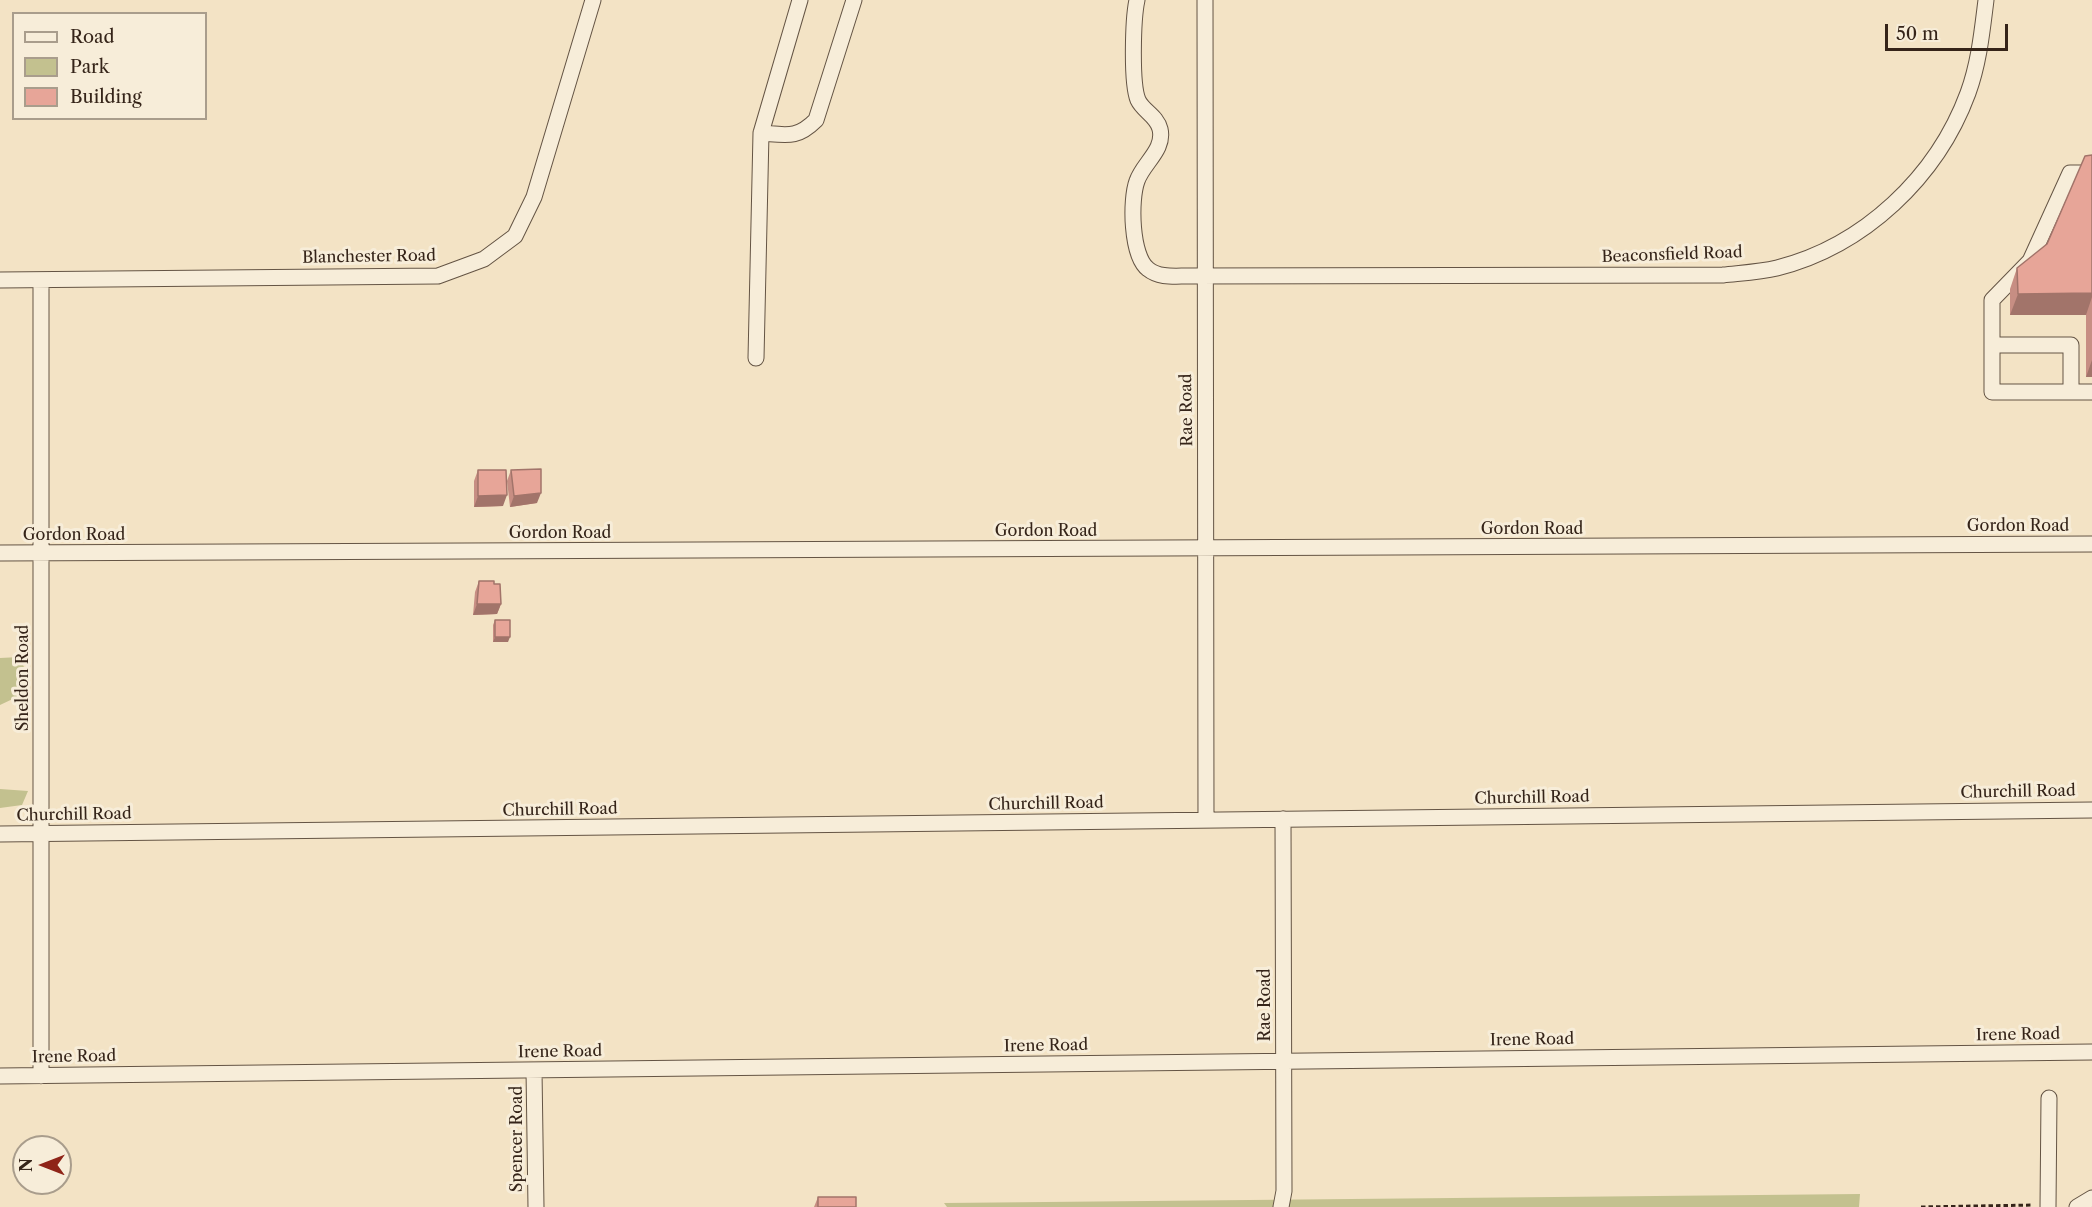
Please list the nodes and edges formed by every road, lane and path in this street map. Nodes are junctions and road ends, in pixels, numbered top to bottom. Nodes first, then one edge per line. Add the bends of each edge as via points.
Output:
1 (593, 0) edge
2 (800, 0) edge
3 (854, 0) edge
4 (1137, 0) edge
5 (1205, 0) edge
6 (1986, 0) edge
7 (761, 133) junction
8 (2092, 173) edge
9 (1203, 276) junction
10 (0, 280) edge
11 (41, 280) junction
12 (1992, 345) junction
13 (756, 358) dead end
14 (2071, 392) junction
15 (2092, 392) edge
16 (2092, 544) edge
17 (1208, 548) junction
18 (0, 553) edge
19 (41, 553) junction
20 (2092, 810) edge
21 (1283, 819) junction
22 (1206, 820) junction
23 (0, 834) edge
24 (41, 834) junction
25 (2092, 1052) edge
26 (1284, 1061) junction
27 (534, 1070) junction
28 (0, 1076) edge
29 (41, 1076) junction
30 (2049, 1098) dead end
31 (2092, 1198) edge
32 (2048, 1206) edge
33 (536, 1207) edge
34 (1281, 1207) edge
35 (1921, 1207) edge
36 (2077, 1207) edge

1 - 11 street, Blanchester Road via 534,197 515,236 483,259 438,276
2 - 7 street
3 - 7 street via 816,120 803,133
4 - 9 street, Beaconsfield Road via 1134,18 1138,101 1160,129 1158,149 1137,182 1133,210 1137,249 1147,268 1165,276
5 - 9 street, Rae Road
6 - 9 street, Beaconsfield Road via 1979,56 1968,93 1953,126 1907,193 1848,240 1778,267 1723,275
7 - 13 street
8 - 12 street via 2070,173 2030,261 1992,300
9 - 17 street, Rae Road
10 - 11 street, Blanchester Road
11 - 19 street, Sheldon Road
12 - 14 street via 1992,392
12 - 14 street via 2071,345
14 - 15 street
16 - 17 street, Gordon Road
17 - 19 street, Gordon Road
17 - 22 street, Rae Road
18 - 19 street, Gordon Road
19 - 24 street, Sheldon Road
20 - 21 street, Churchill Road
21 - 22 street, Churchill Road
21 - 26 street, Rae Road
22 - 24 street, Churchill Road
23 - 24 street, Churchill Road
24 - 29 street, Sheldon Road
25 - 26 street, Irene Road
26 - 27 street, Irene Road
26 - 34 street, Rae Road
27 - 29 street, Irene Road
27 - 33 street, Spencer Road
28 - 29 street, Irene Road
30 - 32 street
31 - 36 street
32 - 35 path

